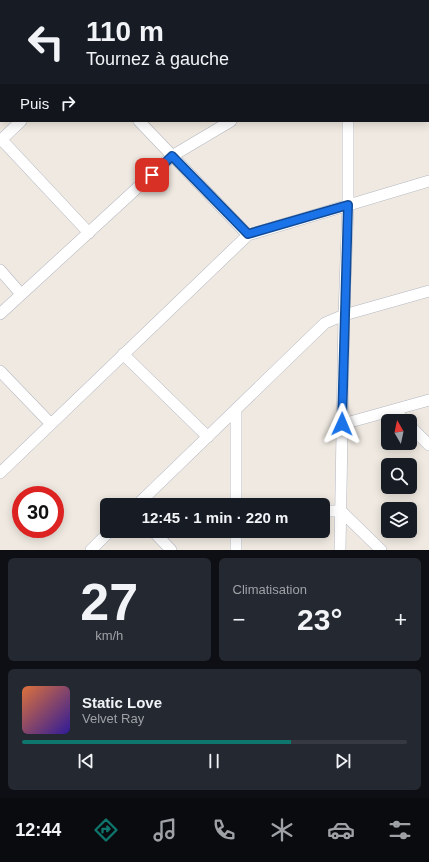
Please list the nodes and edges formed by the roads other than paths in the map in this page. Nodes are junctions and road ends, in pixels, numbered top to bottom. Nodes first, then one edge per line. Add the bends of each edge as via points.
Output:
1 (20, 122) edge
2 (140, 122) edge
3 (229, 122) edge
4 (348, 122) edge
5 (1, 140) edge
6 (172, 156) junction
7 (429, 181) edge
8 (348, 205) junction
9 (89, 233) junction
10 (248, 234) junction
11 (0, 270) edge
12 (429, 291) edge
13 (22, 294) junction
14 (0, 314) edge
15 (344, 316) junction
16 (123, 354) junction
17 (0, 371) edge
18 (429, 400) edge
19 (236, 410) junction
20 (394, 410) junction
21 (398, 414) edge
22 (51, 424) junction
23 (342, 424) junction
24 (417, 433) edge
25 (208, 437) junction
26 (429, 445) edge
27 (0, 473) edge
28 (144, 498) edge
29 (236, 498) edge
30 (330, 511) edge
31 (341, 512) junction
32 (103, 538) edge
33 (160, 538) edge
34 (236, 538) edge
35 (91, 550) edge
36 (171, 550) edge
37 (236, 550) edge
38 (340, 550) edge
39 (381, 550) edge

1 - 5 street
2 - 6 street
3 - 6 street
4 - 8 street
5 - 9 street
6 - 9 street
6 - 10 street
7 - 8 street
8 - 10 street
8 - 15 street
9 - 13 street
10 - 16 street
11 - 13 street
12 - 15 street
13 - 14 street
15 - 19 street via 325,323
15 - 23 street
16 - 22 street
16 - 25 street
17 - 22 street
18 - 20 street
19 - 25 street
19 - 29 street
20 - 21 street
20 - 23 street
22 - 27 street
23 - 31 street
24 - 26 street
25 - 28 street
30 - 31 street
31 - 38 street
31 - 39 street
32 - 35 street
33 - 36 street
34 - 37 street

